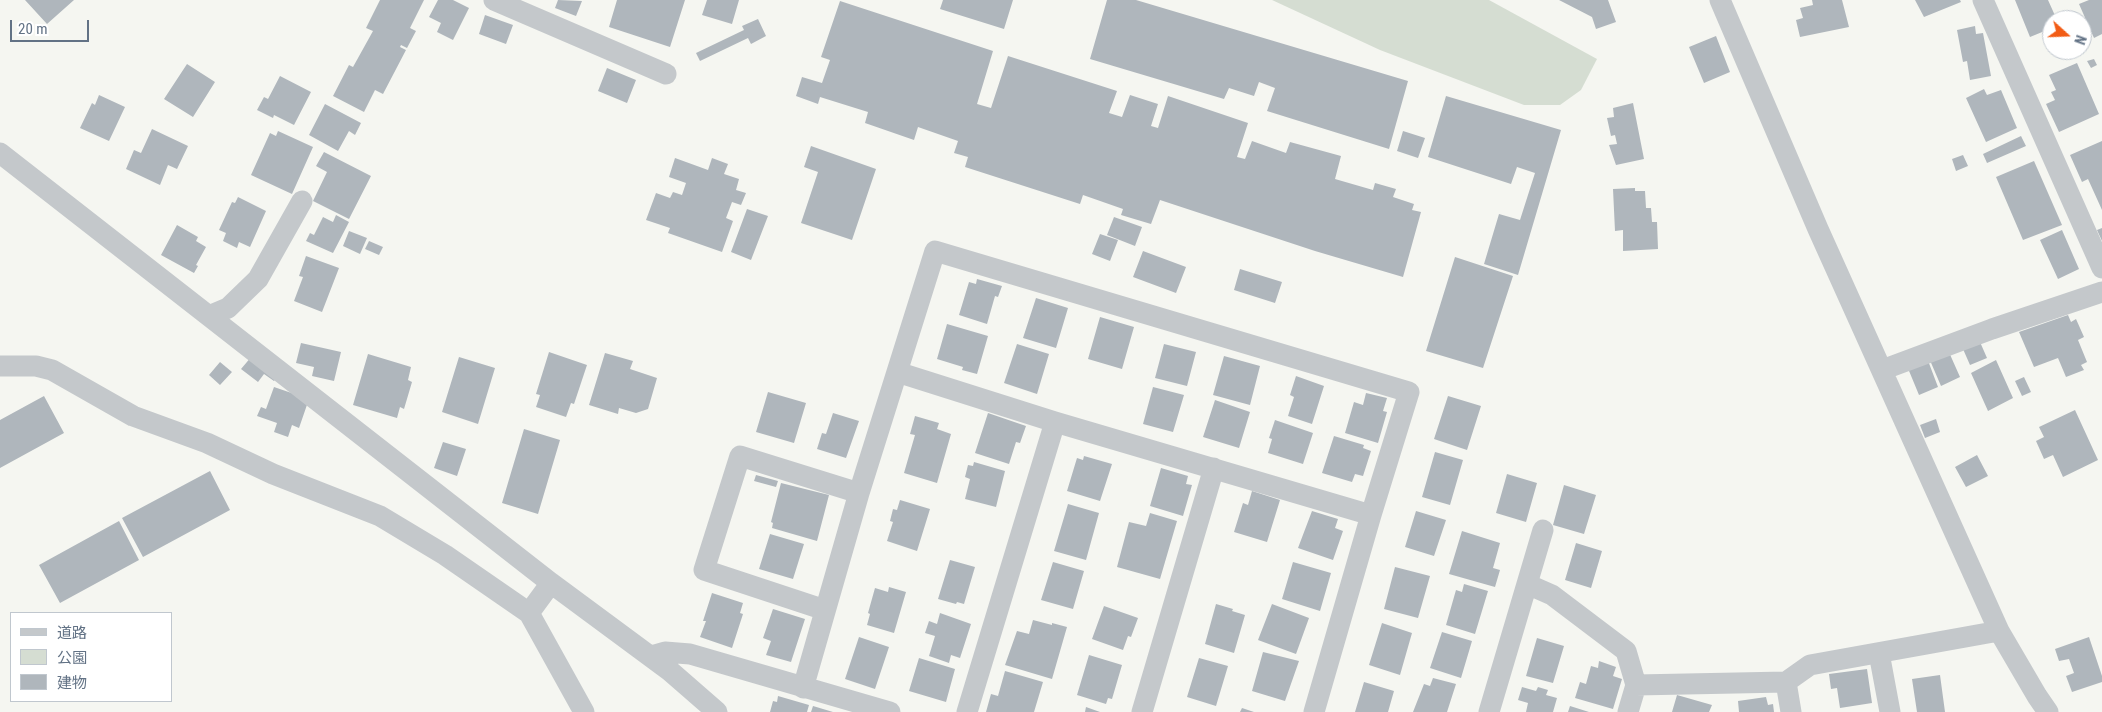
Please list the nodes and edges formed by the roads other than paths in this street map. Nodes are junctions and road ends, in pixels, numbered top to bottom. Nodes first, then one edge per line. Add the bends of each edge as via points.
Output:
1 (494, 0) edge
2 (1720, 0) edge
3 (1983, 0) edge
4 (666, 74) dead end
5 (0, 153) edge
6 (302, 201) dead end
7 (2102, 268) edge
8 (2102, 292) edge
9 (209, 316) junction
10 (0, 366) edge
11 (1882, 370) junction
12 (897, 372) junction
13 (1055, 422) junction
14 (1214, 468) junction
15 (859, 493) junction
16 (1371, 515) junction
17 (1542, 530) dead end
18 (551, 583) junction
19 (1527, 584) junction
20 (825, 610) junction
21 (529, 612) junction
22 (1999, 632) junction
23 (1879, 653) junction
24 (651, 656) junction
25 (1786, 682) junction
26 (1636, 685) junction
27 (804, 688) junction
28 (584, 712) edge
29 (717, 712) edge
30 (890, 712) edge
31 (967, 712) edge
32 (1142, 712) edge
33 (1314, 712) edge
34 (1489, 712) edge
35 (1628, 712) edge
36 (1791, 712) edge
37 (1890, 712) edge
38 (2048, 712) edge

1 - 4 street
2 - 11 street
3 - 7 street
5 - 9 street
6 - 9 street via 258,279 228,308
8 - 11 street
9 - 18 street
10 - 21 street via 36,366 52,370 133,416 207,443 273,474 380,516
11 - 22 street
12 - 13 street
12 - 15 street
12 - 16 street via 935,251 1409,392
13 - 14 street
13 - 31 street
14 - 16 street
14 - 32 street
15 - 20 street
15 - 20 street via 740,456 704,570
16 - 33 street
17 - 19 street
18 - 21 street
18 - 24 street
19 - 26 street via 1552,595 1626,652
19 - 34 street
20 - 27 street
21 - 28 street
22 - 23 street
22 - 38 street
23 - 25 street via 1810,665
23 - 37 street
24 - 27 street via 665,652 690,654
24 - 29 street
25 - 26 street
25 - 36 street
26 - 35 street
27 - 30 street

